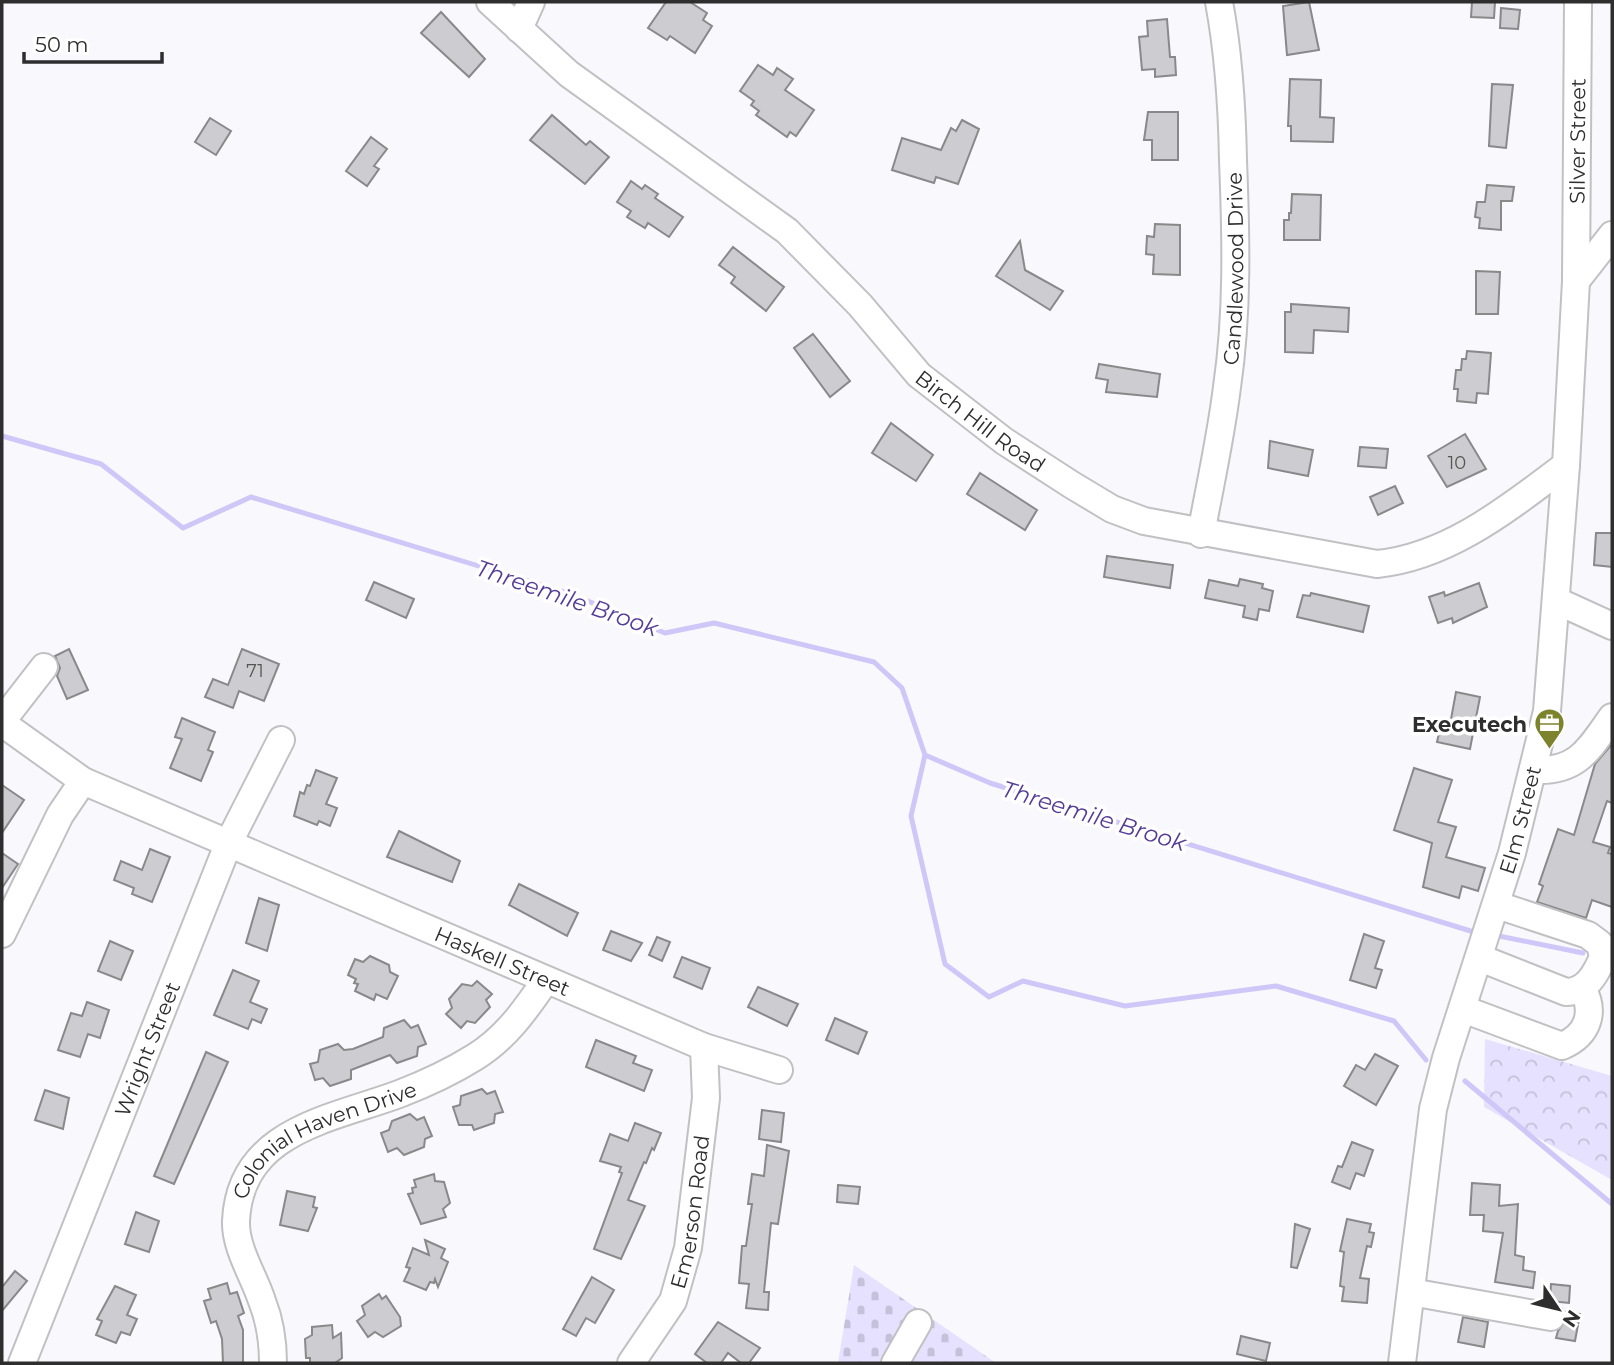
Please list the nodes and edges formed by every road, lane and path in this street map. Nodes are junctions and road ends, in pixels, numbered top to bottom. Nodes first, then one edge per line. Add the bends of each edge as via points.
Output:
1 (490, 2) edge
2 (531, 2) edge
3 (1219, 2) edge
4 (1578, 2) edge
5 (519, 29) junction
6 (1612, 234) edge
7 (1576, 281) junction
8 (1566, 465) junction
9 (1201, 534) junction
10 (1557, 601) junction
11 (1612, 626) edge
12 (44, 667) dead end
13 (1612, 718) edge
14 (2, 722) edge
15 (281, 740) dead end
16 (1535, 771) junction
17 (83, 781) junction
18 (229, 842) junction
19 (1488, 933) junction
20 (2, 934) edge
21 (546, 980) junction
22 (1582, 988) junction
23 (1463, 1009) junction
24 (704, 1047) junction
25 (779, 1070) dead end
26 (1411, 1292) junction
27 (1551, 1317) dead end
28 (918, 1323) dead end
29 (22, 1363) edge
30 (273, 1363) edge
31 (631, 1363) edge
32 (895, 1363) edge
33 (1402, 1363) edge

1 - 5 street, Birch Hill Road
2 - 5 street
3 - 9 street, Candlewood Drive via 1233,104 1234,321
4 - 7 street, Silver Street
5 - 9 street, Birch Hill Road via 569,74 787,231 867,313 919,375 954,405 1112,509
6 - 7 street
7 - 8 street, Elm Street
8 - 9 street, Birch Hill Road via 1470,532 1396,562 1377,564
8 - 10 street, Elm Street
10 - 11 street
10 - 16 street, Elm Street via 1548,711
12 - 14 street
13 - 16 street via 1575,762 1559,770
14 - 17 street, Haskell Street
15 - 18 street, Wright Street
16 - 19 street, Elm Street
17 - 18 street, Haskell Street
17 - 20 street via 60,815
18 - 21 street, Haskell Street
18 - 29 street, Wright Street
19 - 22 street via 1566,992
19 - 22 street via 1588,935 1600,944 1603,957
19 - 23 street, Elm Street
21 - 24 street, Haskell Street
21 - 30 street, Colonial Haven Drive via 505,1034 474,1058 400,1094 301,1127 278,1141 257,1163 239,1202 236,1231 268,1318
22 - 23 street via 1589,999 1587,1025 1562,1046
23 - 26 street, Elm Street via 1433,1109
24 - 25 street, Haskell Street
24 - 31 street, Emerson Road via 706,1098 682,1271 673,1301
26 - 27 street
26 - 33 street, Elm Street
28 - 32 street

